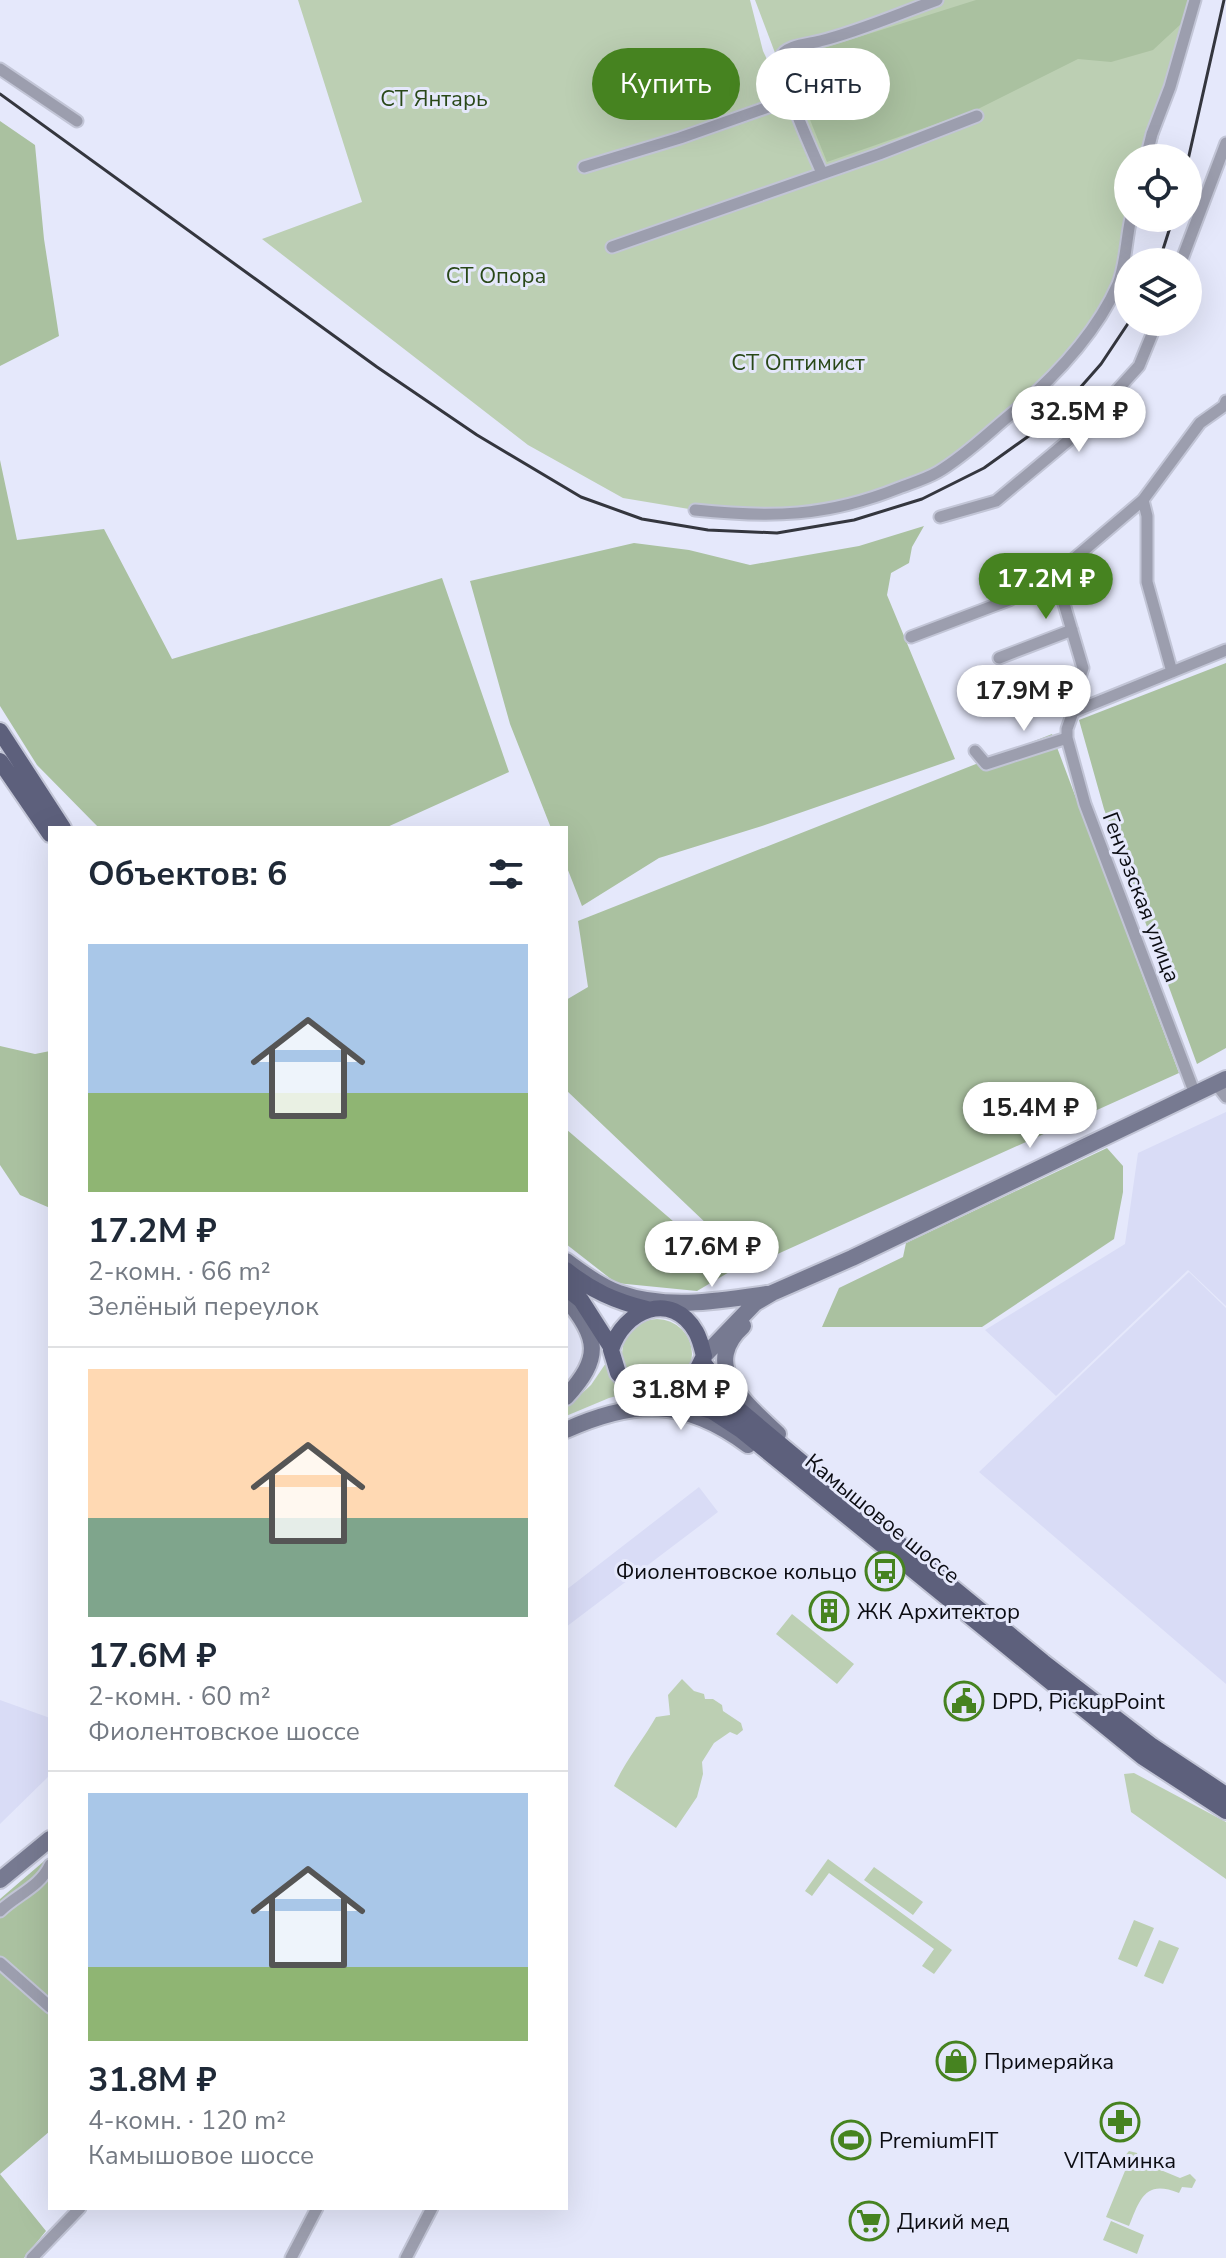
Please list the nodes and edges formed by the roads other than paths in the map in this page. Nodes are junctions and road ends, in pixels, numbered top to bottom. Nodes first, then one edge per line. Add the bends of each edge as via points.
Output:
1 (937, 0) edge
2 (1195, 0) edge
3 (794, 48) edge
4 (0, 69) edge
5 (756, 111) edge
6 (977, 116) dead end
7 (800, 120) edge
8 (77, 121) dead end
9 (1226, 143) edge
10 (1151, 144) edge
11 (584, 167) dead end
12 (822, 173) junction
13 (1128, 232) edge
14 (612, 247) dead end
15 (1186, 248) edge
16 (1151, 336) edge
17 (1225, 405) edge
18 (1143, 500) junction
19 (695, 510) dead end
20 (940, 517) dead end
21 (1062, 569) junction
22 (1072, 630) junction
23 (911, 637) dead end
24 (1226, 650) edge
25 (999, 658) dead end
26 (1172, 672) junction
27 (1073, 712) junction
28 (0, 731) edge
29 (1067, 738) junction
30 (975, 751) dead end
31 (0, 761) edge
32 (62, 826) edge
33 (48, 831) edge
34 (1223, 1086) edge
35 (1195, 1094) junction
36 (568, 1262) edge
37 (568, 1272) edge
38 (808, 1277) junction
39 (568, 1290) edge
40 (772, 1293) junction
41 (568, 1301) edge
42 (755, 1303) junction
43 (647, 1309) junction
44 (673, 1311) junction
45 (611, 1348) junction
46 (703, 1358) junction
47 (568, 1395) edge
48 (640, 1395) junction
49 (669, 1398) junction
50 (568, 1403) edge
51 (568, 1419) edge
52 (568, 1429) edge
53 (783, 1464) junction
54 (805, 1465) junction
55 (1226, 1795) edge
56 (1226, 1811) edge
57 (48, 1847) edge
58 (48, 1868) edge
59 (0, 1880) edge
60 (0, 1911) edge
61 (0, 1963) edge
62 (48, 2005) edge
63 (78, 2210) edge
64 (316, 2210) edge
65 (431, 2210) edge
66 (32, 2258) edge
67 (291, 2258) edge
68 (406, 2258) edge

1 - 3 street
2 - 10 street
4 - 8 street
5 - 11 street
6 - 12 street
7 - 12 street
9 - 15 street
12 - 14 street
13 - 19 street via 1119,281 1080,345 1039,391 936,473 866,501 800,514
16 - 20 street via 1139,366 1081,430 996,501
17 - 18 street via 1200,423
18 - 21 street
18 - 26 street via 1147,582
21 - 22 street, Генуэзская улица via 1062,597
21 - 23 street via 1009,600
22 - 25 street
22 - 27 street, Генуэзская улица via 1083,668
24 - 26 street
26 - 27 street
27 - 29 street, Генуэзская улица
28 - 32 main road
29 - 30 street via 986,764
29 - 35 street, Генуэзская улица via 1085,804
31 - 33 main road
34 - 35 main road
35 - 38 main road
36 - 40 main road via 619,1293 669,1303
37 - 43 main road via 615,1301
38 - 40 main road
38 - 54 main road via 737,1331 726,1352 730,1384
39 - 45 main road via 581,1300
40 - 42 main road
41 - 47 main road via 593,1352 592,1363
42 - 44 main road
42 - 46 main road
43 - 44 main road
43 - 45 main road via 622,1327
44 - 46 main road, Камышовое шоссе via 696,1332
45 - 48 main road via 618,1373
45 - 50 main road
46 - 49 main road via 690,1384
46 - 54 main road, Камышовое шоссе via 738,1409
48 - 49 main road
48 - 51 main road
49 - 53 main road, Камышовое шоссе via 712,1411
52 - 53 main road via 626,1409 662,1407 695,1414
53 - 56 main road, Камышовое шоссе via 1143,1757
54 - 55 main road, Камышовое шоссе via 1043,1662
57 - 59 main road
58 - 60 street via 33,1888
61 - 62 street
63 - 66 street
64 - 67 street
65 - 68 street

